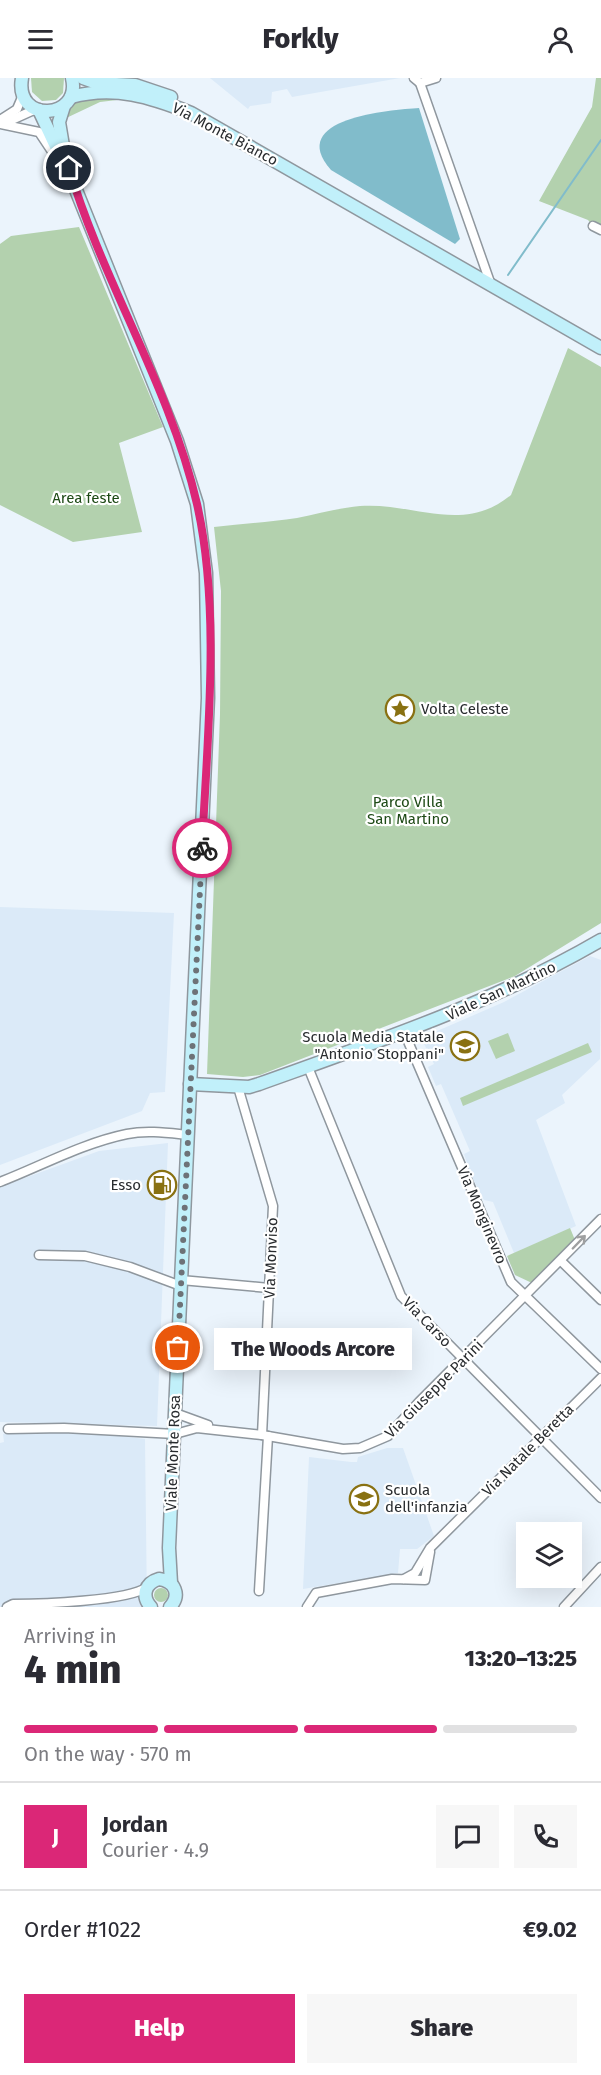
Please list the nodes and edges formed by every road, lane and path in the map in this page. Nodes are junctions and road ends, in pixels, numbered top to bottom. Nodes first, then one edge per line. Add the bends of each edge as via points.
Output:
1 (22, 78) edge
2 (72, 78) edge
3 (83, 78) edge
4 (435, 78) edge
5 (417, 80) edge
6 (23, 95) junction
7 (67, 101) junction
8 (38, 110) junction
9 (0, 123) edge
10 (71, 179) junction
11 (368, 213) junction
12 (491, 285) junction
13 (601, 348) edge
14 (601, 940) edge
15 (404, 1032) junction
16 (308, 1067) junction
17 (190, 1084) junction
18 (238, 1087) junction
19 (188, 1135) junction
20 (0, 1182) edge
21 (601, 1219) edge
22 (39, 1256) dead end
23 (561, 1261) junction
24 (181, 1283) junction
25 (269, 1288) junction
26 (527, 1295) junction
27 (601, 1300) edge
28 (463, 1360) junction
29 (601, 1370) edge
30 (601, 1378) edge
31 (175, 1413) junction
32 (8, 1429) dead end
33 (219, 1430) junction
34 (175, 1434) junction
35 (265, 1435) junction
36 (539, 1437) junction
37 (601, 1498) edge
38 (169, 1548) junction
39 (601, 1567) edge
40 (151, 1583) junction
41 (171, 1583) junction
42 (259, 1591) dead end
43 (126, 1594) junction
44 (149, 1604) edge
45 (7, 1607) edge
46 (170, 1607) edge
47 (307, 1607) edge
48 (564, 1607) edge

1 - 6 main road
2 - 7 main road, Viale Monte Rosa
3 - 11 main road, Via Monte Bianco via 97,83 135,85 175,99 298,165
4 - 5 street
5 - 12 street
6 - 8 main road, Viale Monte Rosa
6 - 9 street via 17,109
7 - 8 main road via 50,111
7 - 10 main road, Viale Monte Rosa via 60,117 60,133
7 - 11 main road, Via Monte Bianco via 108,90 169,104 205,120
8 - 9 street
8 - 10 main road, Viale Monte Rosa
9 - 10 street via 39,132
10 - 17 main road, Viale Monte Rosa via 177,441 197,504 204,545 208,698
11 - 12 main road, Via Monte Bianco
12 - 13 main road, Via Monte Bianco
14 - 15 main road, Viale San Martino via 523,984
15 - 16 main road, Viale San Martino
15 - 26 street, Via Monginevro via 511,1282
16 - 18 main road, Viale San Martino
16 - 28 street, Via Carso via 401,1296
17 - 18 main road, Viale San Martino
17 - 19 main road, Viale Monte Rosa
18 - 25 street, Via Monviso via 273,1206
19 - 20 street via 128,1134
19 - 24 main road, Viale Monte Rosa
23 -> 21 street, Via Giuseppe Parini
22 - 24 street via 86,1256
23 - 26 street, Via Giuseppe Parini
23 - 27 street
24 - 25 street
24 - 31 main road, Viale Monte Rosa
25 - 35 street, Via Monviso
26 - 28 street, Via Giuseppe Parini
26 - 29 street, Via Monginevro
28 - 35 street, Via Giuseppe Parini via 394,1431 378,1442 343,1449
28 - 36 street, Via Carso
30 - 36 street, Via Natale Beretta
31 - 33 street, Via Giuseppe Parini
31 - 34 main road, Viale Monte Rosa
32 - 34 street, Via Giuseppe Parini
33 - 34 street, Via Giuseppe Parini via 197,1428
33 - 35 street, Via Giuseppe Parini
34 - 38 main road, Viale Monte Rosa
35 - 42 street, Via Monviso
36 - 37 street, Via Carso
36 - 47 street, Via Natale Beretta via 430,1548 415,1573 404,1579 316,1593
38 - 40 main road, Viale Monte Rosa
38 - 41 main road, Viale Monte Rosa
39 - 48 street
40 - 41 main road via 163,1579
40 - 43 street
40 - 44 main road, Viale Monte Rosa
41 - 46 main road, Viale Monte Rosa via 176,1594
43 - 44 street
43 - 45 street

